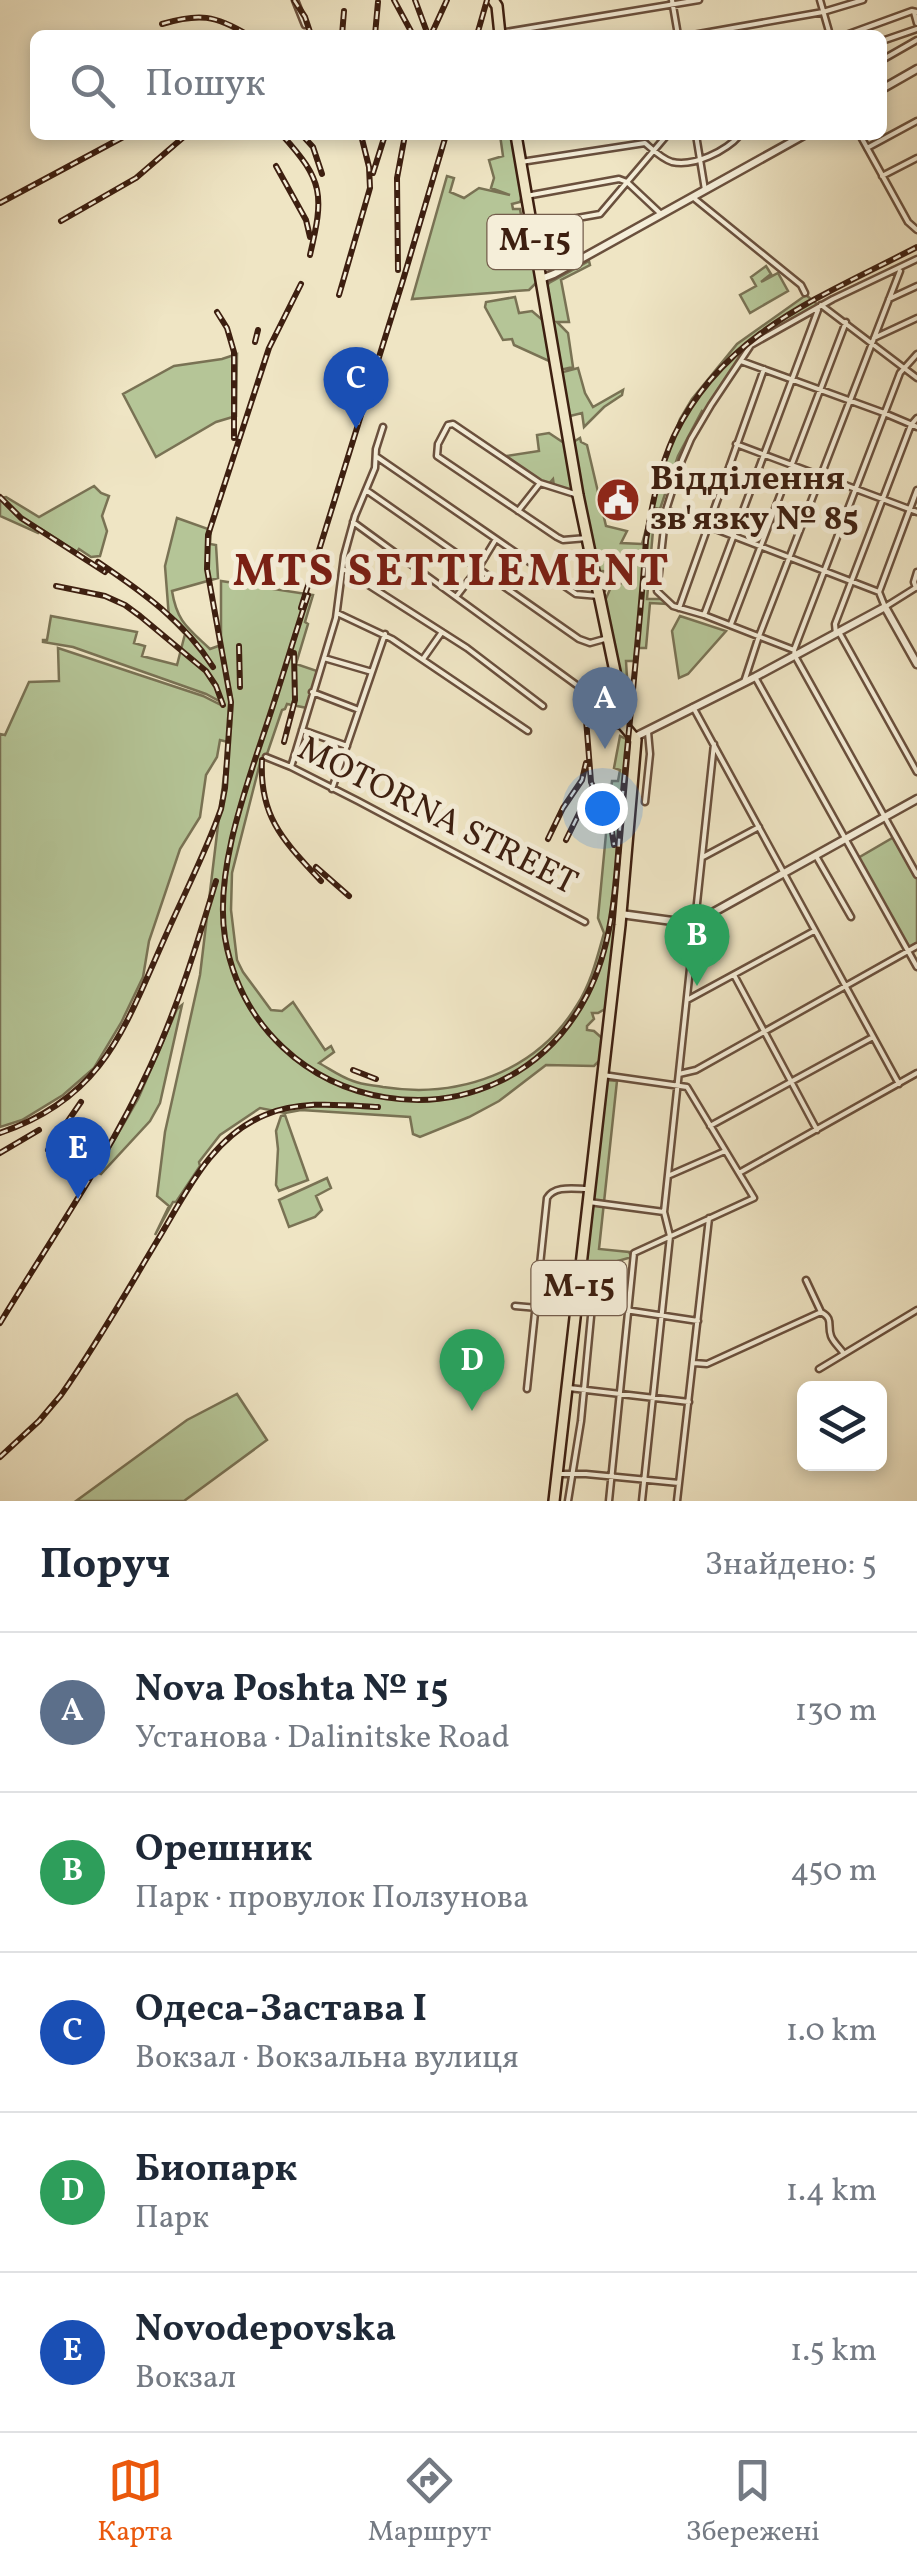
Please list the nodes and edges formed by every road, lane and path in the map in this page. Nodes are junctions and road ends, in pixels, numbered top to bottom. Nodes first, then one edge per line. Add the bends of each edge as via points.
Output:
1 (294, 0) edge
2 (699, 0) edge
3 (820, 0) edge
4 (863, 0) edge
5 (495, 2) edge
6 (673, 2) edge
7 (823, 12) junction
8 (916, 12) edge
9 (305, 25) dead end
10 (917, 26) edge
11 (499, 30) edge
12 (505, 30) edge
13 (677, 30) edge
14 (721, 30) edge
15 (828, 30) edge
16 (861, 30) edge
17 (887, 39) edge
18 (917, 40) edge
19 (887, 57) edge
20 (917, 69) edge
21 (887, 86) edge
22 (917, 120) edge
23 (887, 137) edge
24 (517, 140) edge
25 (645, 140) edge
26 (663, 140) edge
27 (697, 140) edge
28 (735, 140) edge
29 (795, 140) edge
30 (863, 140) edge
31 (881, 140) edge
32 (645, 143) junction
33 (867, 148) junction
34 (654, 151) junction
35 (700, 158) junction
36 (917, 158) edge
37 (520, 162) junction
38 (882, 176) junction
39 (627, 182) junction
40 (705, 190) junction
41 (526, 196) junction
42 (693, 197) junction
43 (662, 214) junction
44 (532, 226) junction
45 (917, 229) edge
46 (917, 259) edge
47 (901, 268) junction
48 (541, 279) junction
49 (917, 286) edge
50 (805, 293) dead end
51 (889, 299) junction
52 (821, 306) junction
53 (917, 318) edge
54 (846, 322) junction
55 (873, 340) junction
56 (917, 354) edge
57 (742, 361) junction
58 (904, 367) junction
59 (764, 368) junction
60 (917, 378) edge
61 (793, 380) junction
62 (820, 389) junction
63 (850, 400) junction
64 (884, 413) junction
65 (917, 418) edge
66 (914, 426) edge
67 (383, 427) dead end
68 (736, 444) junction
69 (765, 455) junction
70 (376, 456) junction
71 (791, 464) junction
72 (821, 476) junction
73 (540, 484) junction
74 (855, 489) junction
75 (366, 490) junction
76 (917, 490) edge
77 (578, 495) junction
78 (882, 499) junction
79 (666, 510) junction
80 (910, 510) junction
81 (518, 511) junction
82 (917, 512) edge
83 (353, 522) junction
84 (706, 525) junction
85 (734, 536) junction
86 (587, 538) junction
87 (496, 540) junction
88 (760, 545) junction
89 (790, 559) junction
90 (479, 567) junction
91 (343, 568) junction
92 (824, 572) junction
93 (917, 572) edge
94 (851, 582) junction
95 (916, 588) edge
96 (879, 592) junction
97 (600, 596) junction
98 (456, 597) junction
99 (885, 607) junction
100 (679, 608) junction
101 (337, 613) junction
102 (704, 615) junction
103 (730, 624) junction
104 (442, 632) junction
105 (837, 633) junction
106 (385, 634) junction
107 (759, 636) junction
108 (608, 638) junction
109 (794, 653) junction
110 (324, 658) junction
111 (422, 659) junction
112 (917, 664) edge
113 (372, 672) junction
114 (755, 677) junction
115 (744, 682) junction
116 (312, 692) junction
117 (543, 706) dead end
118 (693, 707) junction
119 (358, 710) junction
120 (620, 718) junction
121 (302, 730) junction
122 (528, 731) dead end
123 (647, 731) junction
124 (634, 741) junction
125 (714, 744) junction
126 (347, 746) junction
127 (266, 758) dead end
128 (290, 767) junction
129 (917, 772) edge
130 (332, 789) junction
131 (917, 799) edge
132 (644, 802) dead end
133 (885, 818) junction
134 (759, 827) junction
135 (846, 839) junction
136 (816, 856) junction
137 (703, 857) junction
138 (784, 874) junction
139 (917, 874) edge
140 (621, 914) junction
141 (851, 918) dead end
142 (585, 922) dead end
143 (696, 922) junction
144 (814, 932) junction
145 (917, 946) edge
146 (908, 951) junction
147 (917, 967) edge
148 (734, 975) junction
149 (846, 986) junction
150 (687, 1000) junction
151 (764, 1032) junction
152 (873, 1037) junction
153 (917, 1073) edge
154 (603, 1074) junction
155 (679, 1074) junction
156 (791, 1082) junction
157 (678, 1084) junction
158 (899, 1084) junction
159 (710, 1126) junction
160 (817, 1130) junction
161 (726, 1151) junction
162 (739, 1173) junction
163 (668, 1176) junction
164 (588, 1189) junction
165 (587, 1202) junction
166 (664, 1212) junction
167 (709, 1218) junction
168 (670, 1236) junction
169 (806, 1280) dead end
170 (515, 1306) dead end
171 (592, 1306) junction
172 (577, 1307) junction
173 (537, 1308) junction
174 (917, 1310) edge
175 (628, 1312) junction
176 (821, 1312) junction
177 (662, 1316) junction
178 (698, 1320) junction
179 (844, 1354) junction
180 (693, 1362) junction
181 (818, 1369) dead end
182 (568, 1388) junction
183 (527, 1390) dead end
184 (584, 1390) junction
185 (621, 1394) junction
186 (653, 1398) junction
187 (689, 1402) junction
188 (557, 1474) junction
189 (573, 1475) junction
190 (611, 1476) junction
191 (644, 1480) junction
192 (679, 1483) junction
193 (554, 1501) edge
194 (568, 1501) edge
195 (608, 1501) edge
196 (642, 1501) edge
197 (677, 1501) edge

1 - 9 street
2 - 6 street
3 - 7 street
4 - 7 street
5 - 11 main road
6 - 12 street
6 - 13 street
7 - 14 street
7 - 15 street
8 - 10 street
8 - 16 street
10 - 17 street
18 - 19 street
20 - 21 street
22 - 23 street
24 - 37 main road, М-15
25 - 32 street
26 - 34 street
27 - 35 street
28 - 35 street
29 - 40 street
30 - 33 street
31 - 33 street
32 - 34 street
32 - 37 street
33 - 38 street
34 - 35 street via 679,163
34 - 39 street
35 - 40 street
36 - 38 street
37 - 41 main road, М-15
38 - 45 street
39 - 41 street
39 - 43 street
39 - 44 street via 600,214
40 - 42 street
41 - 44 main road, М-15
42 - 43 street
42 - 50 street
43 - 48 street
44 - 48 main road, М-15
46 - 47 street
47 - 51 street
47 - 52 street
48 - 77 main road, М-15
49 - 51 street
51 - 55 street
52 - 54 street
52 - 57 street via 751,344
52 - 61 street
53 - 55 street
54 - 55 street
54 - 62 street
55 - 58 street
55 - 63 street
56 - 58 street
57 - 59 street
57 - 79 street via 691,438
58 - 60 street
58 - 64 street
59 - 61 street
59 - 68 street
61 - 62 street
61 - 69 street
62 - 63 street
62 - 71 street
63 - 64 street
63 - 72 street
64 - 66 street
64 - 74 street
65 - 66 street
66 - 78 street
67 - 70 street
68 - 69 street
68 - 84 street
69 - 71 street
69 - 85 street
70 - 75 street
70 - 87 street
71 - 72 street
71 - 88 street
72 - 74 street
72 - 89 street
73 - 77 street
73 - 81 street
73 - 81 street via 447,427 438,456
74 - 78 street
74 - 92 street
75 - 83 street
75 - 90 street
76 - 80 street
77 - 86 main road, М-15
78 - 80 street
78 - 94 street
79 - 84 street
79 - 100 street via 657,591
80 - 82 street
80 - 96 street
81 - 86 street via 563,540
83 - 91 street
83 - 98 street
84 - 85 street
84 - 100 street
85 - 88 street
85 - 102 street
86 - 97 main road, М-15
87 - 90 street
87 - 97 street via 576,594
88 - 89 street
88 - 103 street
89 - 92 street
89 - 107 street
90 - 98 street
90 - 108 street via 579,639
91 - 101 street
91 - 104 street
92 - 94 street
92 - 109 street
93 - 95 street
94 - 96 street
94 - 105 street
95 - 99 street
96 - 99 street
97 - 108 main road, М-15
98 - 120 street
99 - 105 street
99 - 112 street
100 - 102 street
101 - 106 street
101 - 110 street
102 - 103 street
103 - 107 street
104 - 111 street
104 - 117 street
105 - 109 street
105 - 129 street
106 - 111 street
106 - 113 street
107 - 109 street
107 - 115 street
108 - 120 main road, М-15
109 - 114 street
109 - 133 street
110 - 113 street
110 - 116 street
111 - 122 street
113 - 119 street
114 - 115 street
114 - 135 street
115 - 118 street
116 - 119 street
116 - 121 street
118 - 123 street
118 - 125 street
119 - 126 street
120 - 124 main road
121 - 126 street
121 - 128 street
123 - 124 street
123 - 132 street
124 - 140 main road, М-15
125 - 134 street
125 - 137 street
126 - 130 street
127 - 128 street, MOTORNA STREET
128 - 130 street, MOTORNA STREET
130 - 142 street, MOTORNA STREET
131 - 133 street
133 - 135 street
133 - 139 street
134 - 137 street
134 - 138 street
135 - 136 street
135 - 146 street
136 - 138 street
136 - 141 street
137 - 143 street
138 - 143 street
138 - 144 street
140 - 143 street
140 - 154 main road, М-15
143 - 150 street
144 - 148 street
144 - 149 street
145 - 146 street
146 - 147 street
146 - 149 street
148 - 150 street
148 - 151 street
149 - 151 street
149 - 152 street
150 - 155 street
151 - 155 street
151 - 156 street
152 - 156 street
152 - 158 street
153 - 158 street
154 - 157 street
154 - 164 main road, М-15
155 - 157 street
156 - 159 street
156 - 160 street
157 - 159 street
157 - 163 street
158 - 160 street
159 - 161 street
160 - 162 street
161 - 162 street
161 - 163 street
162 - 167 street via 754,1198
163 - 166 street
164 - 165 main road, М-15
164 - 173 street via 557,1189 547,1198
165 - 166 street
165 - 172 main road, М-15
166 - 168 street
167 - 168 street
167 - 178 street
168 - 175 street via 634,1253
168 - 177 street
169 - 176 street
170 - 173 street
171 - 172 street
171 - 175 street
171 - 184 street
172 - 173 street
172 - 182 main road, М-15
173 - 183 street
174 - 179 street
175 - 177 street
175 - 185 street
176 - 179 street
176 - 180 street via 707,1364
177 - 178 street
177 - 186 street
178 - 180 street
179 - 181 street
180 - 187 street
182 - 184 street
182 - 188 main road, М-15
184 - 185 street
184 - 189 street
185 - 186 street
185 - 190 street
186 - 187 street
186 - 191 street
187 - 192 street
188 - 189 street
188 - 193 main road, М-15
189 - 190 street
189 - 194 street
190 - 191 street
190 - 195 street
191 - 192 street
191 - 196 street
192 - 197 street

